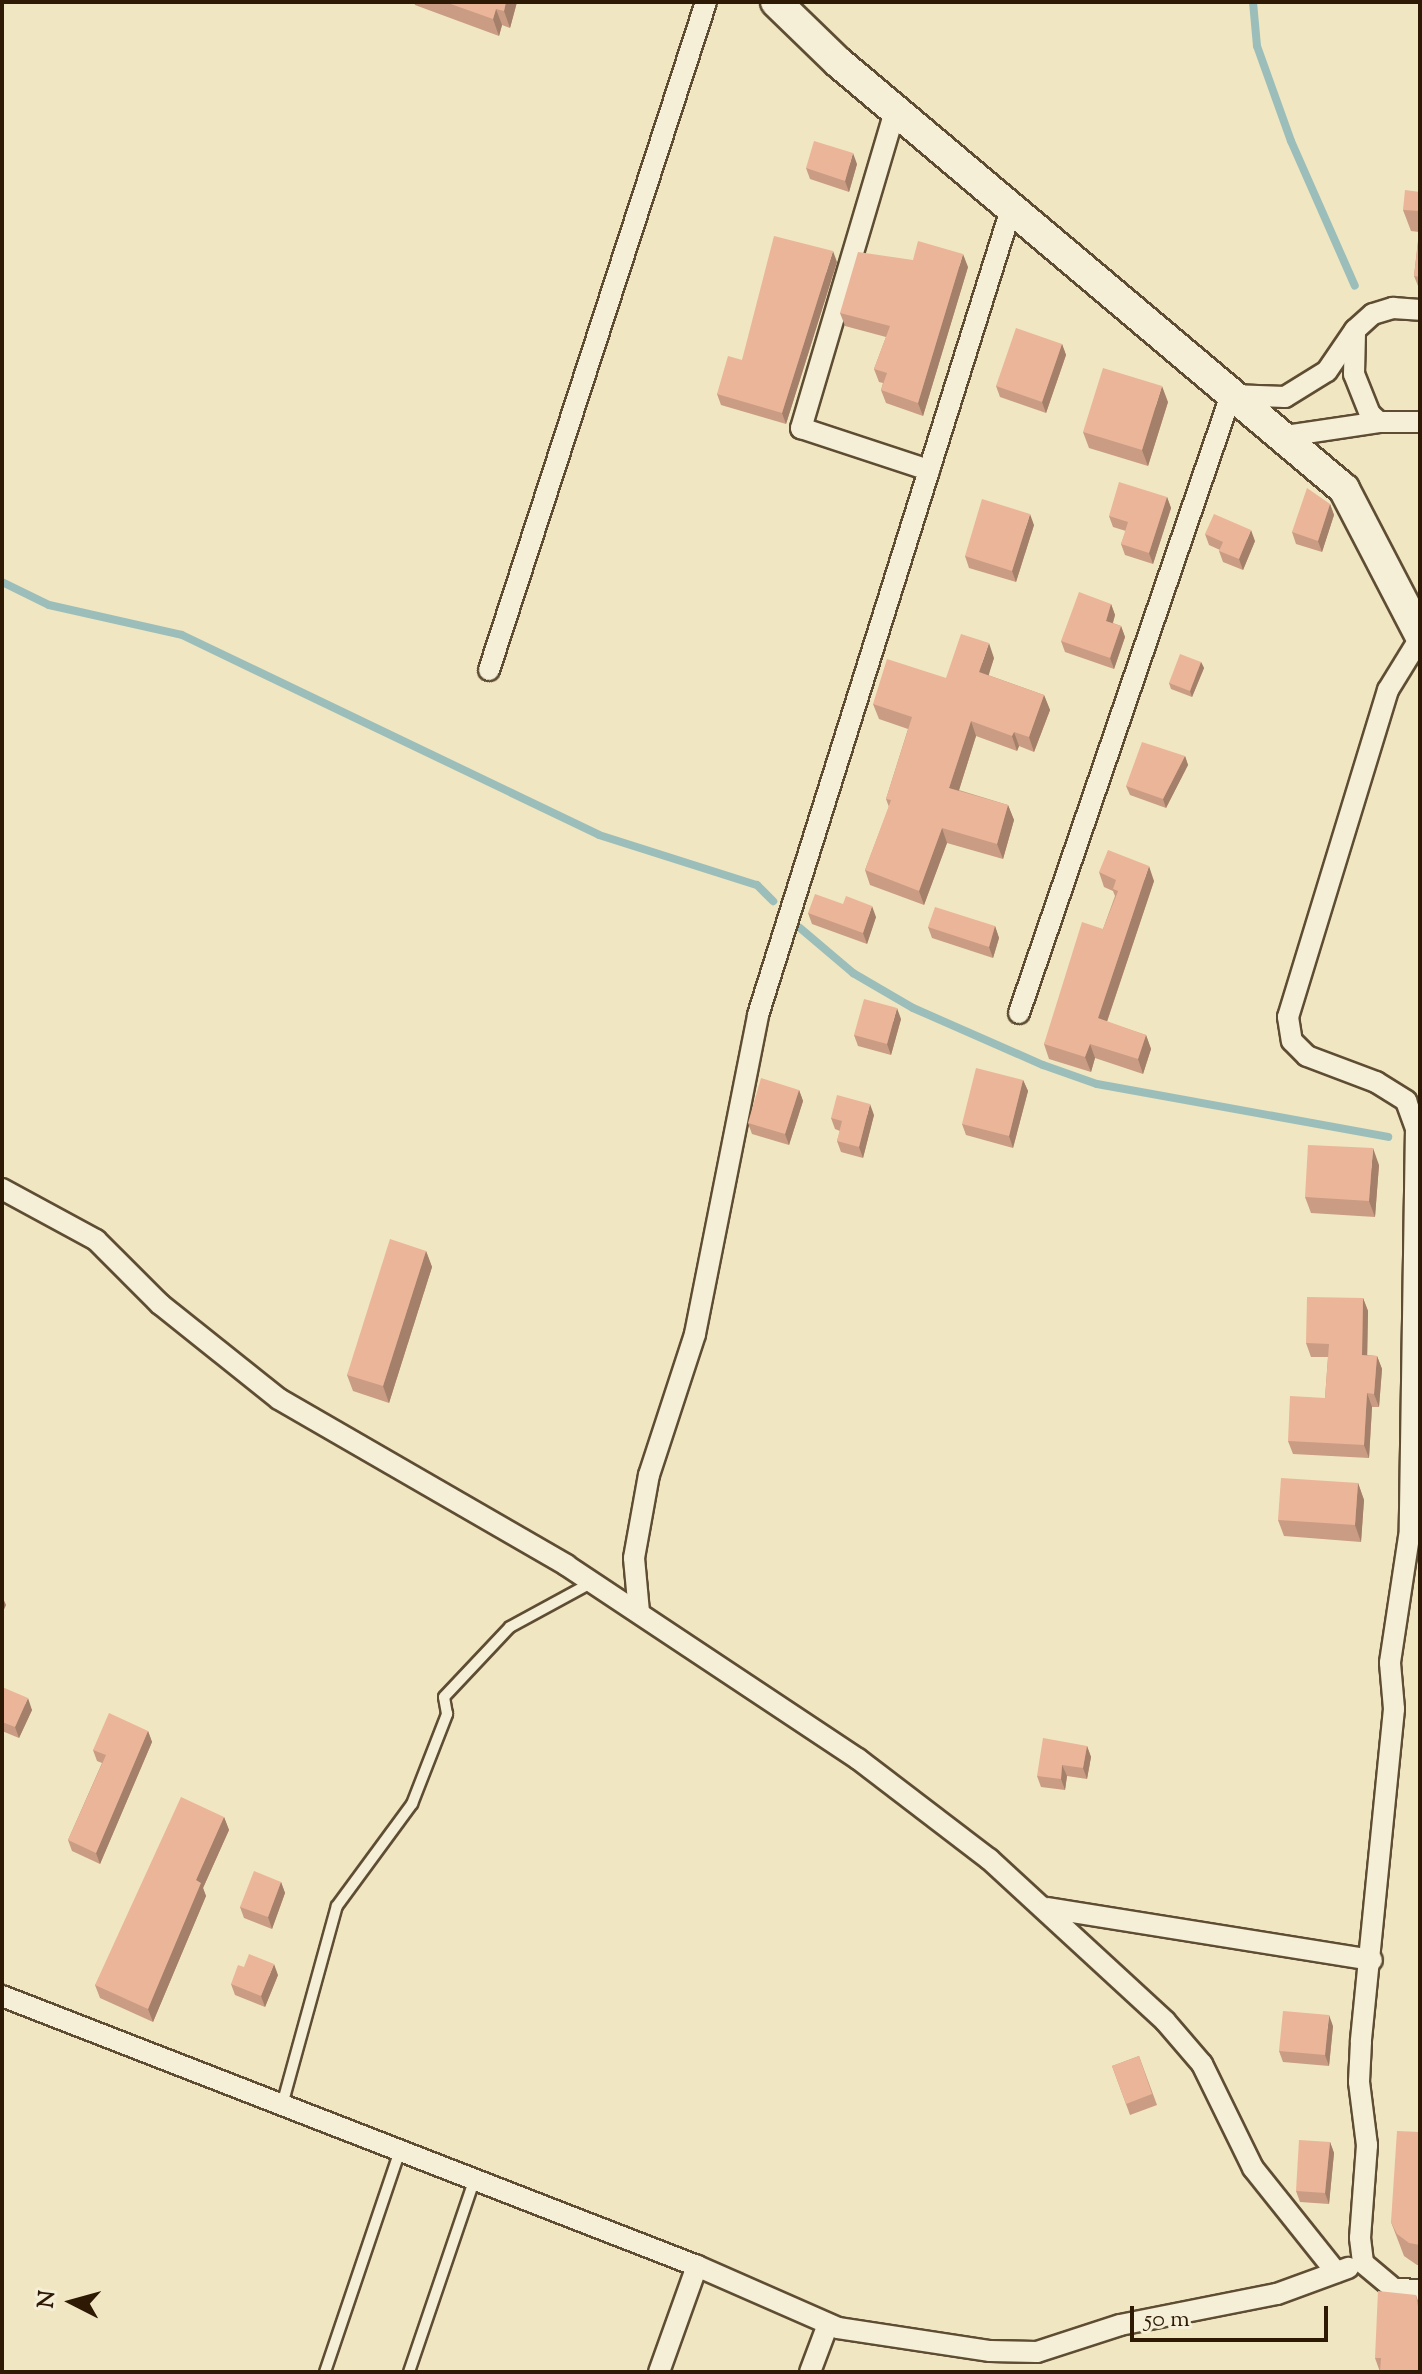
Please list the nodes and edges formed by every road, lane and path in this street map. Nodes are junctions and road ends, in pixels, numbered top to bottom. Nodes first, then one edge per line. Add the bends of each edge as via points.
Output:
1 (706, 2) edge
2 (776, 2) edge
3 (895, 111) junction
4 (1011, 209) junction
5 (1420, 310) edge
6 (1355, 330) junction
7 (1231, 395) junction
8 (1379, 422) junction
9 (1420, 422) edge
10 (1279, 437) junction
11 (929, 470) junction
12 (1420, 636) edge
13 (489, 670) dead end
14 (1019, 1013) dead end
15 (1418, 1163) edge
16 (2, 1189) edge
17 (1416, 1357) edge
18 (593, 1582) junction
19 (639, 1612) junction
20 (1047, 1908) junction
21 (1372, 1960) junction
22 (2, 1996) edge
23 (282, 2105) junction
24 (401, 2149) junction
25 (475, 2178) junction
26 (1363, 2263) junction
27 (697, 2266) junction
28 (1336, 2272) junction
29 (1420, 2290) edge
30 (828, 2324) junction
31 (325, 2372) edge
32 (409, 2372) edge
33 (659, 2372) edge
34 (810, 2372) edge

1 - 13 street
2 - 3 street
3 - 4 street
3 - 11 street via 801,428
4 - 7 street
4 - 11 street
5 - 6 street via 1393,308 1373,314
6 - 7 street via 1327,371 1303,389 1265,400
6 - 8 street via 1357,383
7 - 10 street
7 - 14 street
8 - 9 street
8 - 10 street
10 - 12 street via 1344,489
11 - 19 street via 758,1015 695,1334 649,1475 634,1558
12 - 15 street via 1388,690 1288,1017 1292,1041 1307,1056 1376,1082 1406,1101 1416,1128
15 - 17 street
16 - 18 street via 96,1240 160,1304 279,1399
17 - 21 street via 1410,1530 1390,1663 1394,1709 1378,1836
18 - 19 street
18 - 23 lane via 510,1627 444,1697 447,1714 412,1804 337,1906
19 - 20 street via 870,1768
20 - 21 street
20 - 28 street via 1165,2021 1202,2064 1253,2168
21 - 26 street via 1359,2082 1367,2145
22 - 23 street
23 - 24 street
24 - 25 street
24 - 31 lane
25 - 27 street
25 - 32 lane
26 - 28 street
26 - 29 street via 1394,2289
27 - 30 street
27 - 33 street
28 - 30 street via 1277,2294 1120,2325 1037,2352 893,2338
30 - 34 street

